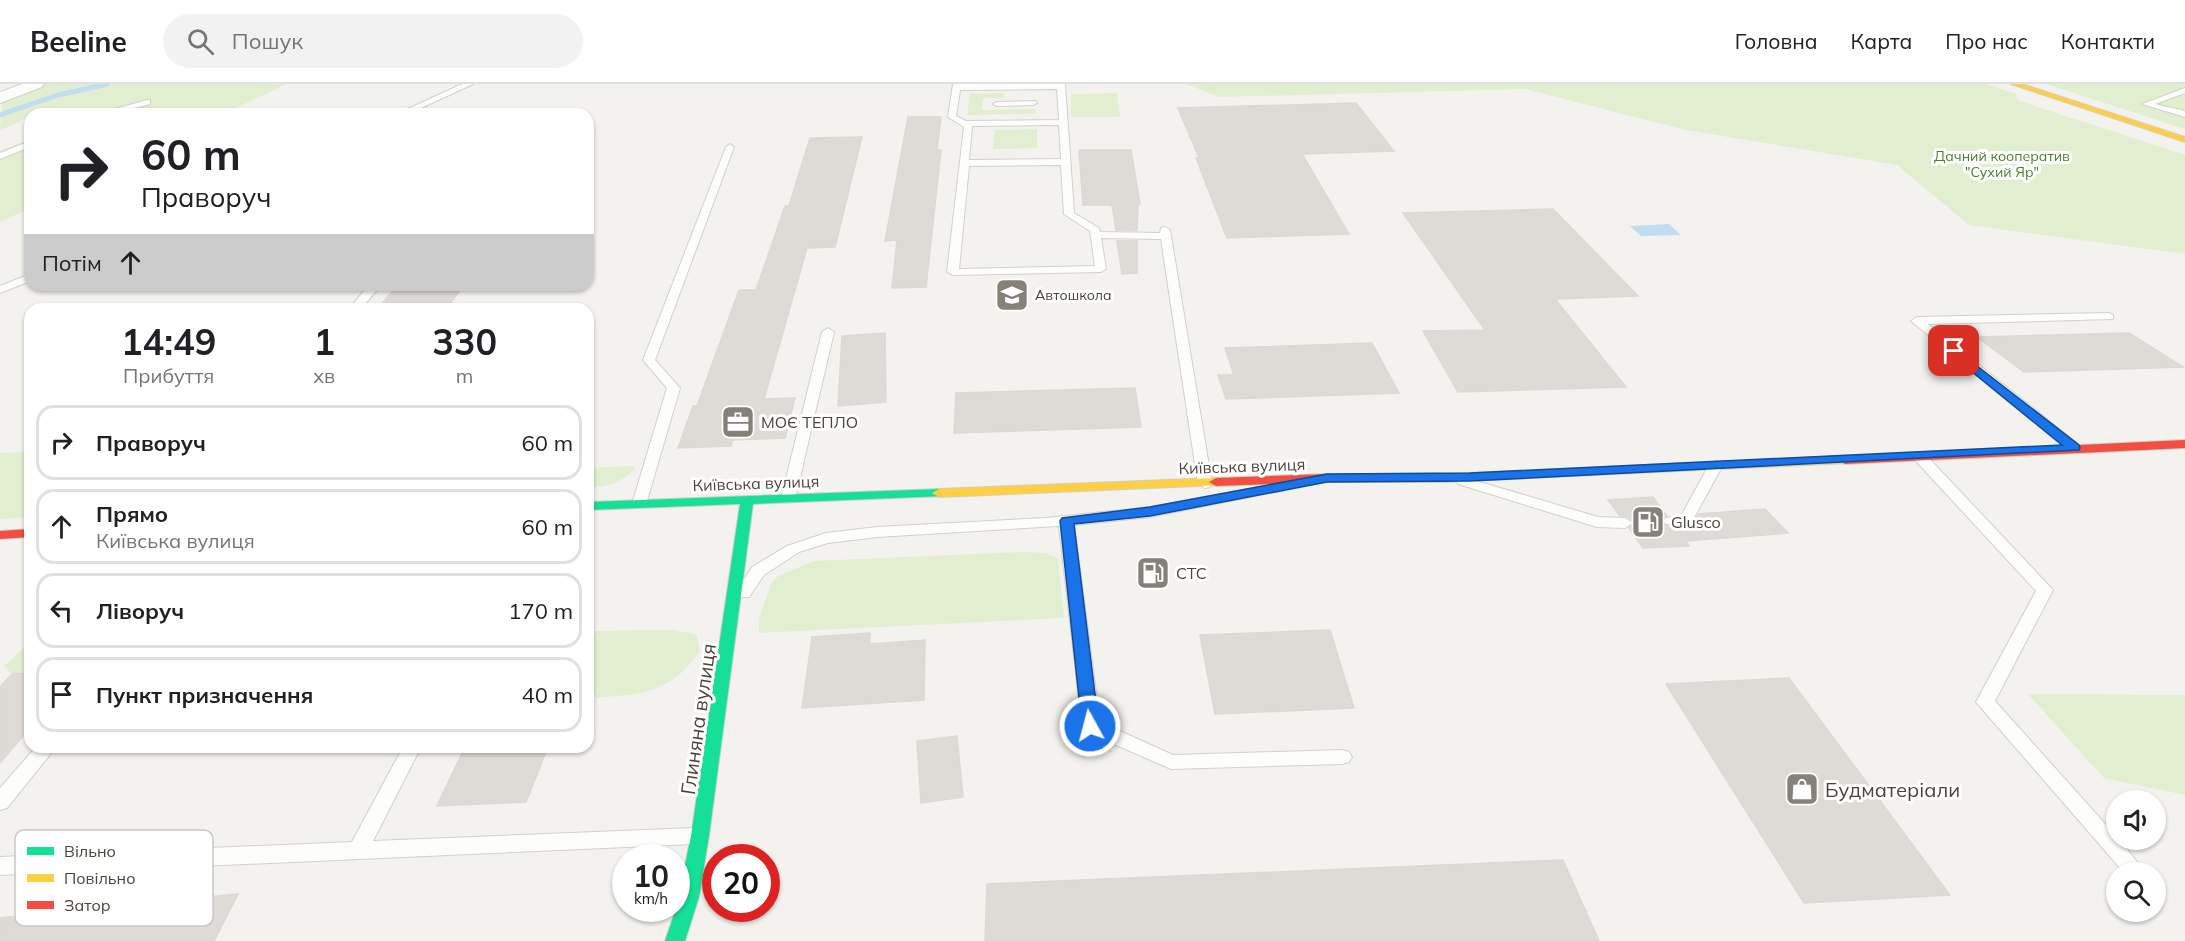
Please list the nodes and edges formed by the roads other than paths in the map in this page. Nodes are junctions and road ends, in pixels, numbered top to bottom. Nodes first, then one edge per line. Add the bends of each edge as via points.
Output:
1 (36, 84) edge
2 (469, 84) edge
3 (2015, 84) edge
4 (957, 86) edge
5 (1015, 86) edge
6 (1062, 86) edge
7 (2185, 90) edge
8 (0, 98) edge
9 (147, 102) dead end
10 (1013, 103) junction
11 (1033, 103) dead end
12 (997, 104) dead end
13 (124, 108) edge
14 (415, 108) edge
15 (2185, 114) edge
16 (1064, 122) junction
17 (963, 124) junction
18 (2185, 140) edge
19 (24, 146) edge
20 (730, 147) dead end
21 (0, 156) edge
22 (1066, 162) junction
23 (964, 163) junction
24 (1096, 235) junction
25 (24, 280) edge
26 (0, 290) edge
27 (370, 291) edge
28 (360, 303) edge
29 (2109, 317) dead end
30 (828, 332) dead end
31 (2185, 444) edge
32 (2074, 448) junction
33 (1919, 456) junction
34 (1716, 465) junction
35 (1327, 478) junction
36 (1451, 478) junction
37 (1205, 484) junction
38 (788, 499) junction
39 (747, 500) junction
40 (639, 504) junction
41 (594, 506) edge
42 (1066, 521) junction
43 (1671, 521) dead end
44 (1625, 523) dead end
45 (24, 533) edge
46 (0, 535) edge
47 (732, 611) junction
48 (42, 753) edge
49 (409, 753) edge
50 (1342, 757) dead end
51 (0, 802) edge
52 (700, 836) junction
53 (358, 850) junction
54 (213, 856) edge
55 (2127, 862) dead end
56 (15, 865) edge
57 (0, 866) edge
58 (675, 941) edge

1 - 8 street
2 - 14 lane
3 - 18 main road
4 - 5 lane
4 - 17 lane via 952,117
5 - 6 lane
5 - 10 lane
6 - 16 lane
7 - 15 lane via 2146,104
9 - 13 lane
10 - 11 lane
10 - 12 lane
16 - 17 lane
16 - 22 lane
17 - 23 lane via 968,126
19 - 21 lane
20 - 40 lane via 650,360 674,388
22 - 23 lane
22 - 24 lane via 1069,214 1095,230
23 - 24 lane via 953,272 1101,269
24 - 37 lane via 1166,233
25 - 26 lane
27 - 28 lane
29 - 32 lane via 1917,321
30 - 38 lane
31 - 32 main road, Київська вулиця
32 - 33 main road, Київська вулиця
33 - 34 main road, Київська вулиця
33 - 55 lane via 2045,590 1986,702
34 - 36 main road, Київська вулиця
34 - 43 lane via 1686,520
35 - 36 main road, Київська вулиця
35 - 37 main road, Київська вулиця
35 - 42 lane via 1150,512
36 - 44 lane via 1597,522
37 - 38 main road, Київська вулиця
38 - 39 main road, Київська вулиця
39 - 40 main road, Київська вулиця
39 - 47 main road, Глиняна вулиця
40 - 41 main road, Київська вулиця
42 - 47 lane via 826,538 793,549 758,571
42 - 50 lane via 1090,726 1171,762
45 - 46 main road
47 - 52 main road, Глиняна вулиця
48 - 51 lane
49 - 53 lane
52 - 53 lane
52 - 58 main road, Глиняна вулиця
53 - 54 lane
56 - 57 lane

